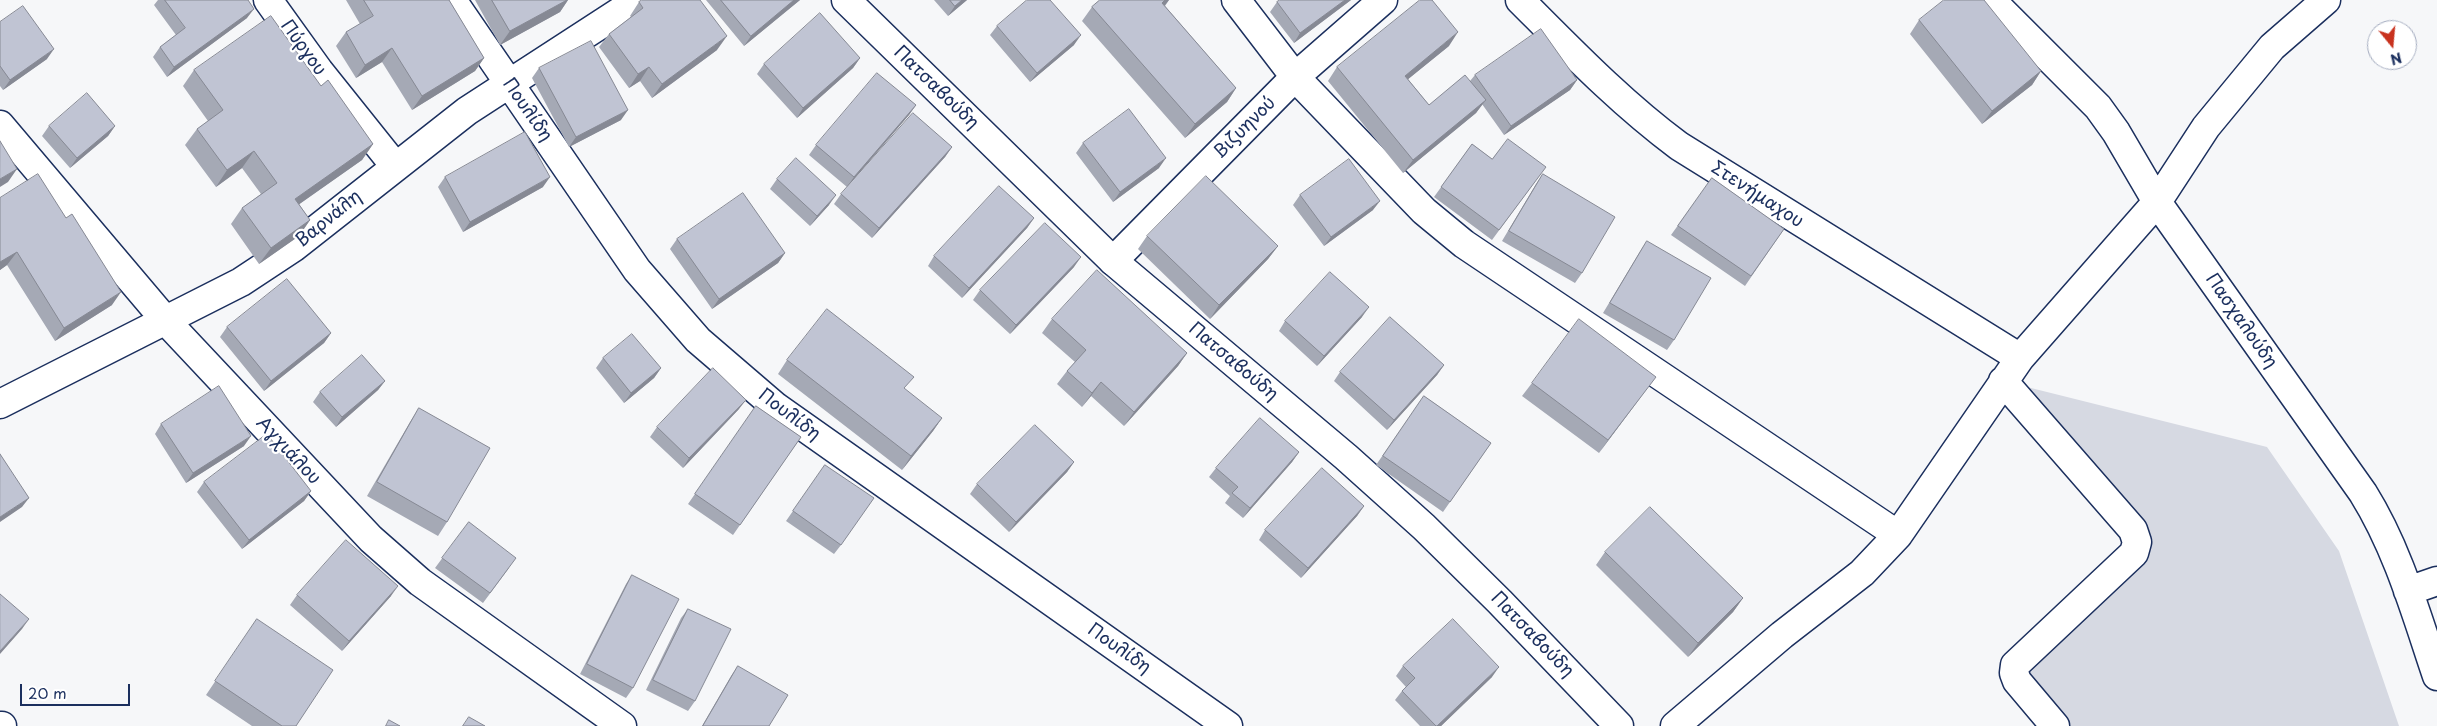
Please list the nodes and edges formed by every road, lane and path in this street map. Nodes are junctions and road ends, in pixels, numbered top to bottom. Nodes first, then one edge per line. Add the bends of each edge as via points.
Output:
1 (268, 0) edge
2 (452, 0) edge
3 (638, 0) edge
4 (846, 0) edge
5 (1236, 0) edge
6 (1382, 0) edge
7 (1520, 0) edge
8 (1991, 0) edge
9 (2326, 0) edge
10 (1295, 77) junction
11 (508, 83) junction
12 (0, 125) edge
13 (395, 166) junction
14 (2158, 202) junction
15 (1113, 261) junction
16 (166, 321) junction
17 (2020, 358) junction
18 (2003, 381) junction
19 (0, 404) edge
20 (1898, 535) junction
21 (2437, 581) edge
22 (2408, 591) junction
23 (2437, 676) edge
24 (622, 726) edge
25 (1228, 726) edge
26 (1619, 726) edge
27 (1675, 726) edge
28 (2055, 726) edge

1 - 13 street, Πύργου via 319,71
2 - 11 street, Πουλίδη
3 - 11 street, Βαρνάλη
4 - 15 street, Πατσαβούδη
5 - 10 street
6 - 10 street, Βιζυηνού
7 - 17 street, Στενήμαχου via 1615,93 1679,146
8 - 14 street, Πασχαλούδη via 2098,107
9 - 14 street via 2272,47 2206,127
10 - 15 street, Βιζυηνού
10 - 20 street via 1424,211 1464,244
11 - 13 street, Βαρνάλη
11 - 25 street, Πουλίδη via 637,270 698,340 735,374 776,407
12 - 16 street, Αγχιάλου
13 - 16 street, Βαρνάλη via 294,247 240,282
14 - 17 street
14 - 22 street, Πασχαλούδη via 2368,501 2390,543
15 - 26 street, Πατσαβούδη via 1424,526
16 - 19 street, Βαρνάλη
16 - 24 street, Αγχιάλου via 371,539 420,582
17 - 18 street
18 - 20 street
18 - 28 street via 2133,530 2137,542 2134,552 2015,665 2017,681
20 - 27 street via 1862,573 1782,635
21 - 22 street
22 - 23 street, Πασχαλούδη

